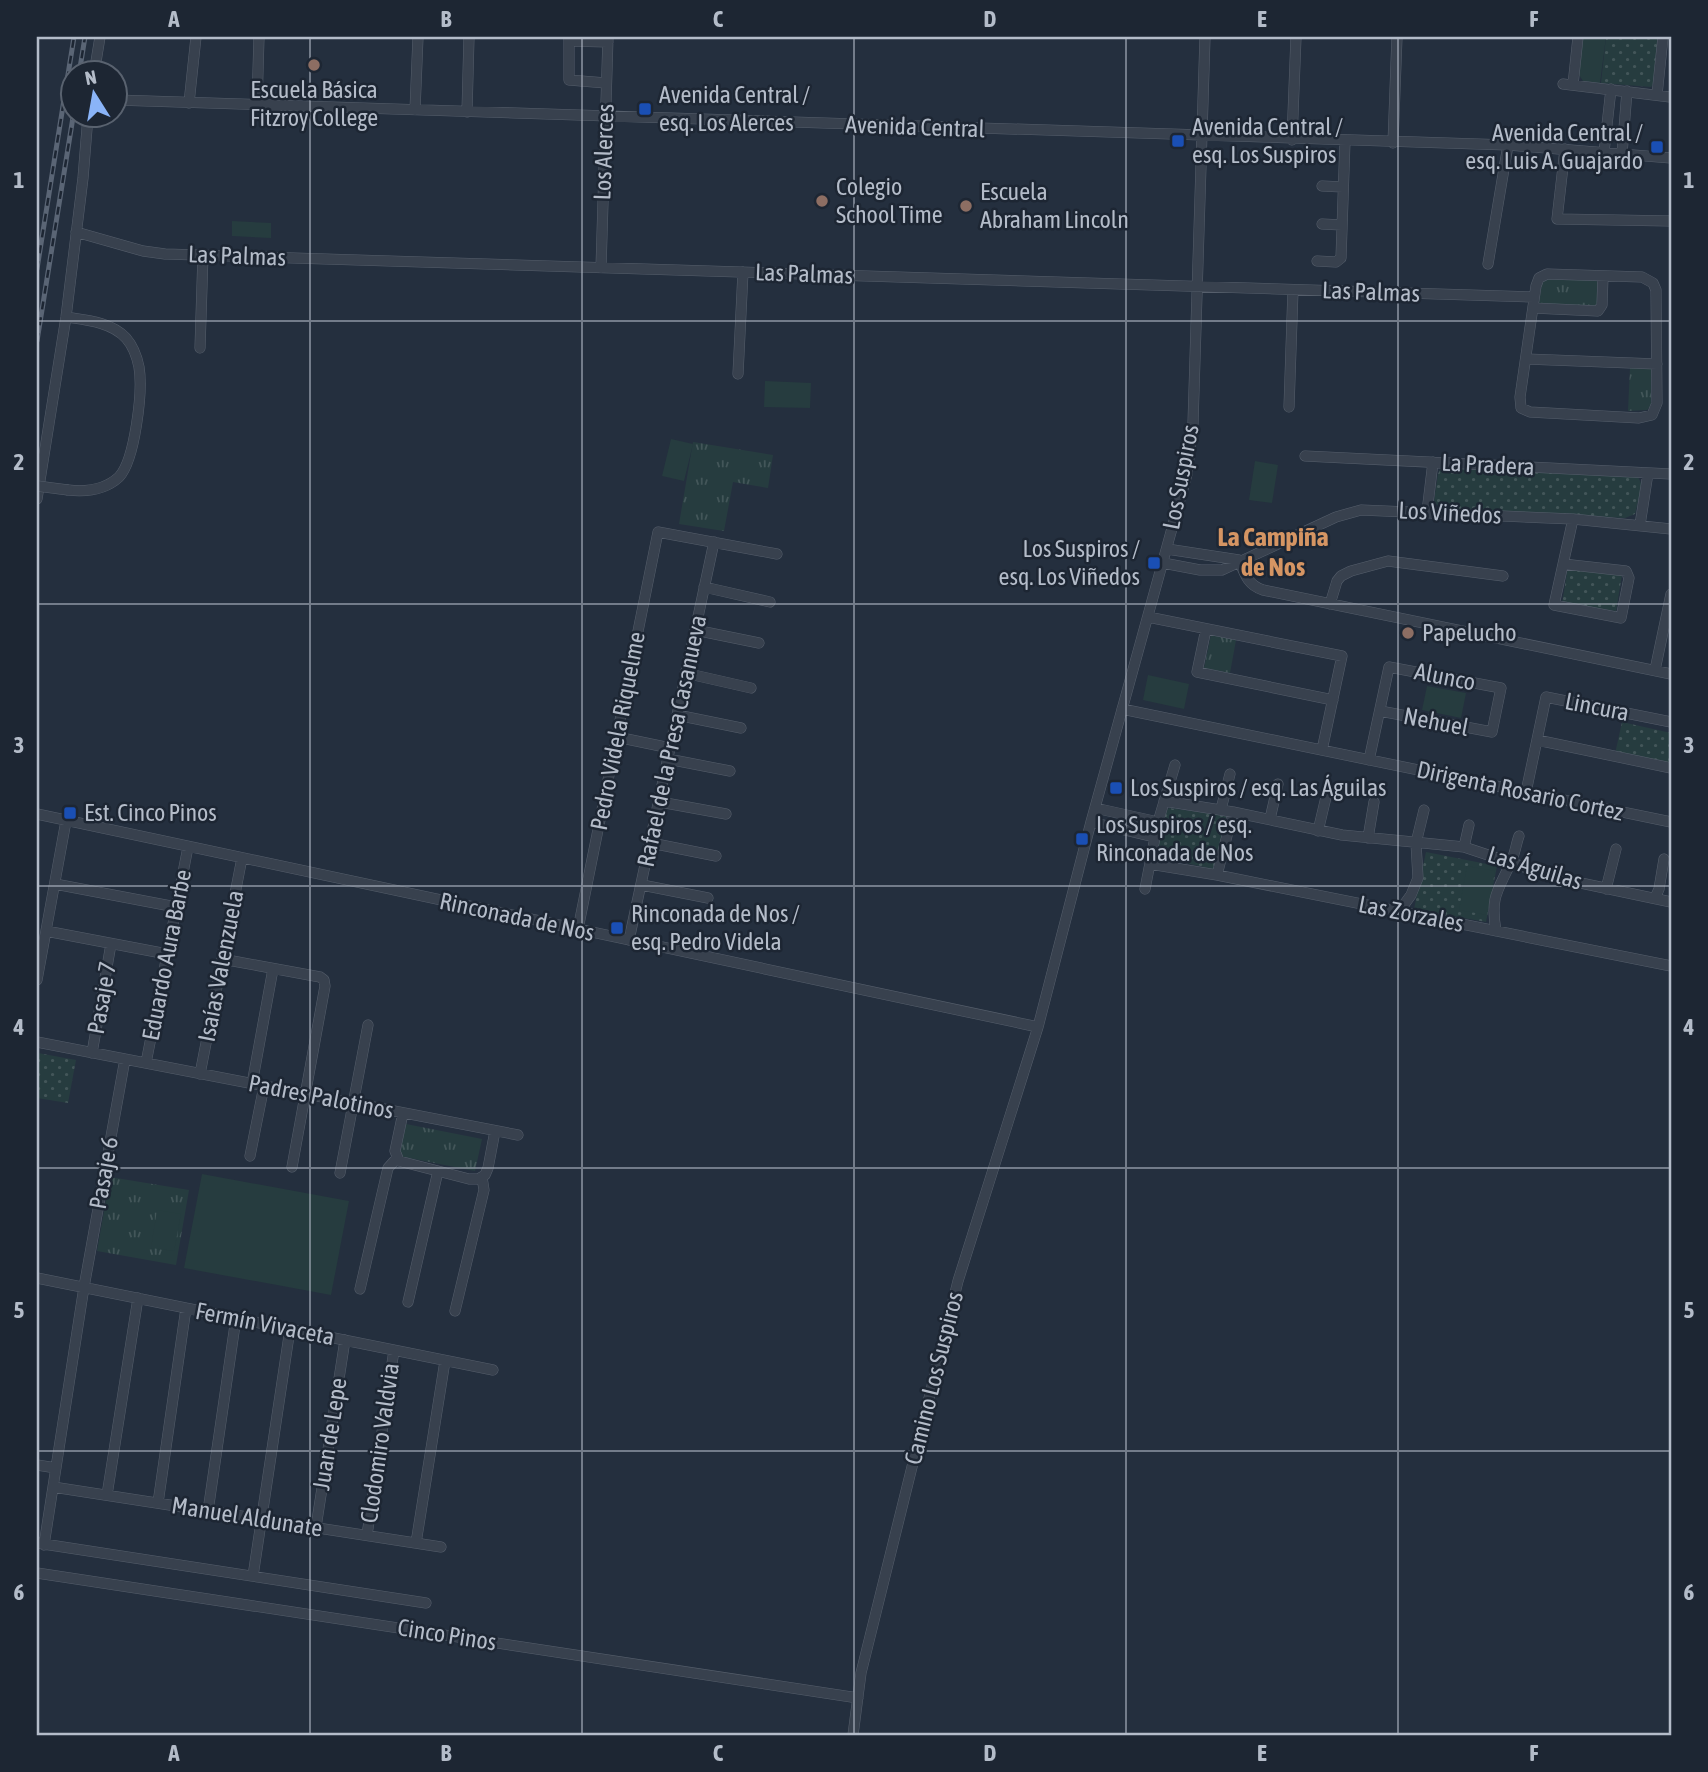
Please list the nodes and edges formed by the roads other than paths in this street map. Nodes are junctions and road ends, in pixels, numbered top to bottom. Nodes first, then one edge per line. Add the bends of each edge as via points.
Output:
1 (100, 37) edge
2 (197, 37) edge
3 (259, 37) edge
4 (418, 37) edge
5 (469, 37) edge
6 (1205, 37) edge
7 (1296, 37) edge
8 (1397, 37) edge
9 (1578, 37) edge
10 (1663, 37) edge
11 (569, 39) edge
12 (608, 40) edge
13 (96, 60) edge
14 (606, 83) junction
15 (1611, 89) junction
16 (1627, 91) junction
17 (1657, 95) junction
18 (1670, 97) edge
19 (130, 101) edge
20 (189, 103) junction
21 (257, 105) junction
22 (415, 110) junction
23 (467, 112) junction
24 (605, 117) junction
25 (87, 130) edge
26 (1202, 136) junction
27 (1292, 140) junction
28 (1345, 141) junction
29 (1393, 143) junction
30 (1508, 145) junction
31 (1565, 149) junction
32 (1604, 152) junction
33 (1622, 154) junction
34 (1671, 158) edge
35 (1322, 186) dead end
36 (1343, 187) junction
37 (1671, 221) edge
38 (1322, 224) dead end
39 (1342, 225) junction
40 (76, 232) junction
41 (204, 255) junction
42 (1317, 261) dead end
43 (1488, 264) dead end
44 (601, 268) junction
45 (743, 272) junction
46 (1603, 276) junction
47 (1197, 287) junction
48 (1293, 290) junction
49 (1534, 302) junction
50 (66, 317) junction
51 (200, 348) dead end
52 (1526, 359) junction
53 (1657, 364) junction
54 (738, 374) dead end
55 (1289, 407) dead end
56 (1305, 456) dead end
57 (1433, 462) junction
58 (1648, 473) junction
59 (1671, 474) edge
60 (37, 486) edge
61 (37, 499) edge
62 (1427, 512) junction
63 (1573, 519) junction
64 (1640, 525) junction
65 (1671, 529) edge
66 (713, 542) junction
67 (1167, 549) junction
68 (777, 554) dead end
69 (1239, 561) junction
70 (1163, 563) junction
71 (1563, 564) junction
72 (1503, 576) dead end
73 (704, 587) junction
74 (1671, 594) edge
75 (770, 602) dead end
76 (1330, 604) junction
77 (1148, 617) junction
78 (1668, 626) edge
79 (1206, 629) junction
80 (695, 630) junction
81 (759, 643) dead end
82 (1655, 670) junction
83 (685, 673) junction
84 (1671, 674) edge
85 (751, 688) dead end
86 (1333, 700) junction
87 (1122, 709) junction
88 (1380, 711) junction
89 (677, 715) junction
90 (1671, 722) edge
91 (741, 729) dead end
92 (1492, 733) joint
93 (617, 737) junction
94 (1538, 740) junction
95 (1322, 750) junction
96 (669, 754) junction
97 (1369, 760) junction
98 (1175, 765) dead end
99 (1671, 768) edge
100 (730, 771) dead end
101 (1230, 774) dead end
102 (1278, 784) dead end
103 (1526, 792) junction
104 (1327, 793) dead end
105 (1164, 801) junction
106 (660, 802) junction
107 (1374, 802) dead end
108 (1095, 808) junction
109 (1221, 809) junction
110 (1423, 810) dead end
111 (1233, 811) junction
112 (37, 814) edge
113 (726, 814) dead end
114 (1270, 819) junction
115 (66, 821) junction
116 (1091, 822) junction
117 (1158, 822) junction
118 (1671, 822) edge
119 (1469, 825) dead end
120 (1318, 831) junction
121 (1154, 836) junction
122 (1519, 836) dead end
123 (1368, 838) junction
124 (651, 843) junction
125 (1416, 843) junction
126 (188, 847) junction
127 (1464, 847) junction
128 (1616, 849) dead end
129 (716, 856) dead end
130 (242, 858) junction
131 (1664, 859) dead end
132 (1511, 863) junction
133 (1150, 864) junction
134 (1217, 875) junction
135 (55, 884) junction
136 (642, 885) junction
137 (1145, 889) dead end
138 (1606, 889) junction
139 (708, 898) dead end
140 (1655, 898) junction
141 (1671, 902) edge
142 (176, 907) junction
143 (1398, 913) junction
144 (578, 929) junction
145 (46, 931) junction
146 (1496, 931) junction
147 (629, 940) junction
148 (111, 944) junction
149 (167, 954) junction
150 (222, 959) junction
151 (1671, 966) edge
152 (273, 969) junction
153 (37, 980) edge
154 (368, 1025) dead end
155 (1038, 1027) junction
156 (37, 1046) edge
157 (92, 1053) junction
158 (125, 1059) junction
159 (146, 1063) junction
160 (200, 1074) junction
161 (252, 1084) junction
162 (264, 1086) junction
163 (306, 1094) junction
164 (354, 1103) junction
165 (403, 1113) junction
166 (495, 1131) junction
167 (518, 1135) dead end
168 (250, 1156) dead end
169 (397, 1158) junction
170 (292, 1167) dead end
171 (438, 1171) junction
172 (340, 1173) dead end
173 (482, 1177) junction
174 (37, 1278) edge
175 (84, 1287) junction
176 (360, 1289) dead end
177 (138, 1298) junction
178 (408, 1302) dead end
179 (186, 1308) junction
180 (455, 1311) dead end
181 (236, 1318) junction
182 (290, 1329) junction
183 (345, 1340) junction
184 (394, 1350) junction
185 (445, 1360) junction
186 (493, 1370) dead end
187 (37, 1465) edge
188 (56, 1468) junction
189 (53, 1487) junction
190 (107, 1495) junction
191 (158, 1503) junction
192 (208, 1511) junction
193 (262, 1519) junction
194 (316, 1527) junction
195 (367, 1535) junction
196 (416, 1543) junction
197 (40, 1544) edge
198 (441, 1547) dead end
199 (37, 1573) edge
200 (253, 1576) junction
201 (426, 1602) dead end
202 (858, 1698) junction
203 (853, 1735) edge

1 - 13 street
2 - 20 street
3 - 21 street
4 - 22 street
5 - 23 street
6 - 26 street, Los Suspiros
7 - 27 street
8 - 29 street
9 - 15 street via 1568,84
10 - 17 street
11 - 12 street
11 - 14 street via 569,80
12 - 14 street, Los Alerces
14 - 24 street, Los Alerces
15 - 16 street
15 - 32 street
16 - 17 street
16 - 33 street
17 - 18 street
19 - 20 street, Avenida Central
20 - 21 street, Avenida Central
21 - 22 street, Avenida Central
22 - 23 street, Avenida Central
23 - 24 street, Avenida Central
24 - 26 street, Avenida Central
24 - 44 street, Los Alerces
25 - 40 street
26 - 27 street, Avenida Central
26 - 47 street, Los Suspiros
27 - 28 street, Avenida Central
28 - 29 street, Avenida Central
28 - 36 street
29 - 30 street, Avenida Central
30 - 31 street, Avenida Central
30 - 43 street
31 - 32 street, Avenida Central
31 - 37 street via 1558,219
32 - 33 street, Avenida Central
33 - 34 street, Avenida Central
35 - 36 street
36 - 39 street
38 - 39 street
39 - 42 street via 1339,261
40 - 41 street, Las Palmas via 152,253
40 - 50 street
41 - 44 street, Las Palmas
41 - 51 street
44 - 45 street, Las Palmas
45 - 47 street, Las Palmas
45 - 54 street
46 - 49 street via 1544,275 1537,281
46 - 49 street, Las Palmas via 1598,311
46 - 53 street via 1643,277 1653,283
47 - 48 street, Las Palmas
47 - 67 street, Los Suspiros via 1192,440
48 - 49 street, Las Palmas
48 - 55 street
49 - 52 street
50 - 60 street, bridge via 120,333 134,351 140,379 134,441 123,472 113,482 87,491
50 - 61 street
52 - 53 street
52 - 53 street via 1520,404 1525,411 1639,418 1656,410
56 - 57 street, La Pradera
57 - 58 street, La Pradera
57 - 62 street
58 - 59 street, La Pradera
58 - 64 street
62 - 63 street, Los Viñedos
62 - 69 street, Los Viñedos via 1345,514
63 - 64 street, Los Viñedos
63 - 71 street
64 - 65 street, Los Viñedos
66 - 68 street
66 - 73 street, Rafael de la Presa Casanueva
66 - 93 street, Pedro Videla Riquelme via 658,531
67 - 69 street
67 - 70 street, Los Suspiros
69 - 70 street, Los Viñedos via 1214,571
69 - 76 street via 1253,586
70 - 77 street, Los Suspiros
71 - 71 street via 1554,605 1621,618 1629,578 1626,571
72 - 76 street via 1388,561 1341,576
73 - 75 street
73 - 80 street, Rafael de la Presa Casanueva
74 - 78 street
76 - 82 street
77 - 79 street
77 - 87 street, Los Suspiros
78 - 82 street
79 - 86 street via 1197,672
79 - 86 street via 1342,656
80 - 81 street
80 - 83 street, Rafael de la Presa Casanueva
82 - 84 street
83 - 85 street
83 - 89 street, Rafael de la Presa Casanueva
86 - 95 street
87 - 95 street, Dirigenta Rosario Cortez
87 - 108 street, Los Suspiros
88 - 92 street, Nehuel
88 - 92 street, Alunco via 1389,667 1501,688
88 - 97 street
89 - 91 street
89 - 96 street, Rafael de la Presa Casanueva
90 - 94 street, Lincura via 1546,697
93 - 96 street
93 - 144 street, Pedro Videla Riquelme
94 - 99 street
94 - 103 street
95 - 97 street, Dirigenta Rosario Cortez
96 - 100 street
96 - 106 street, Rafael de la Presa Casanueva
97 - 103 street, Dirigenta Rosario Cortez
98 - 105 street
101 - 109 street
102 - 114 street
103 - 118 street, Dirigenta Rosario Cortez
104 - 120 street
105 - 109 street, Las Águilas
105 - 117 street
106 - 113 street
106 - 124 street, Rafael de la Presa Casanueva
107 - 123 street
108 - 116 street, Los Suspiros
108 - 117 street
109 - 111 street, Las Águilas
110 - 125 street
111 - 114 street, Las Águilas
111 - 134 street
112 - 115 street, Rinconada de Nos
114 - 120 street, Las Águilas
115 - 126 street, Rinconada de Nos
115 - 135 street
116 - 121 street
116 - 155 street, Los Suspiros
117 - 121 street
119 - 127 street, Las Águilas
120 - 123 street, Las Águilas
121 - 133 street
122 - 132 street
123 - 125 street, Las Águilas
124 - 129 street
124 - 136 street, Rafael de la Presa Casanueva
125 - 127 street, Las Águilas
125 - 143 street via 1416,883
126 - 130 street, Rinconada de Nos
126 - 142 street, Eduardo Aura Barbe
127 - 132 street, Las Águilas
128 - 138 street, Las Águilas
130 - 144 street, Rinconada de Nos
130 - 150 street, Isaías Valenzuela
131 - 140 street
132 - 138 street, Las Águilas
132 - 146 street via 1495,898
133 - 134 street, Las Zorzales
133 - 137 street
134 - 143 street, Las Zorzales
135 - 142 street
135 - 145 street
136 - 139 street
136 - 147 street, Rafael de la Presa Casanueva
138 - 140 street, Las Águilas
140 - 141 street, Las Águilas
142 - 149 street, Eduardo Aura Barbe
143 - 146 street, Las Zorzales
144 - 147 street, Rinconada de Nos
145 - 148 street
145 - 153 street
146 - 151 street, Las Zorzales
147 - 155 street, Rinconada de Nos
148 - 149 street
148 - 157 street, Pasaje 7
149 - 159 street, Eduardo Aura Barbe
150 - 152 street
150 - 160 street, Isaías Valenzuela
152 - 161 street
152 - 163 street via 324,980
154 - 164 street
155 - 202 street, Camino Los Suspiros via 958,1280
156 - 157 street, Padres Palotinos
157 - 158 street, Padres Palotinos
158 - 159 street, Padres Palotinos
158 - 175 street, Pasaje 6
159 - 160 street, Padres Palotinos
160 - 161 street, Padres Palotinos
161 - 162 street, Padres Palotinos
162 - 163 street, Padres Palotinos
162 - 168 street
163 - 164 street, Padres Palotinos
163 - 170 street
164 - 165 street, Padres Palotinos
164 - 172 street
165 - 166 street, Padres Palotinos
165 - 169 street
166 - 167 street, Padres Palotinos
166 - 173 street
169 - 171 street
169 - 176 street via 388,1168
171 - 173 street
171 - 178 street
173 - 180 street via 484,1189
174 - 175 street, Fermín Vivaceta
175 - 177 street, Fermín Vivaceta
175 - 188 street, Pasaje 6
177 - 179 street, Fermín Vivaceta
177 - 190 street
179 - 181 street, Fermín Vivaceta
179 - 191 street
181 - 182 street, Fermín Vivaceta
181 - 192 street
182 - 183 street, Fermín Vivaceta
182 - 193 street
183 - 184 street, Fermín Vivaceta
183 - 194 street, Juan de Lepe
184 - 185 street, Fermín Vivaceta
184 - 195 street, Clodomiro Valdvia
185 - 186 street, Fermín Vivaceta
185 - 196 street
187 - 188 street
188 - 189 street, Pasaje 6
189 - 190 street, Manuel Aldunate
189 - 197 street, Pasaje 6
190 - 191 street, Manuel Aldunate
191 - 192 street, Manuel Aldunate
192 - 193 street, Manuel Aldunate
193 - 194 street, Manuel Aldunate
193 - 200 street
194 - 195 street, Manuel Aldunate
195 - 196 street, Manuel Aldunate
196 - 198 street, Manuel Aldunate
197 - 200 street, Cinco Pinos
199 - 202 street, Cinco Pinos
200 - 201 street, Cinco Pinos
202 - 203 street, Camino Los Suspiros

